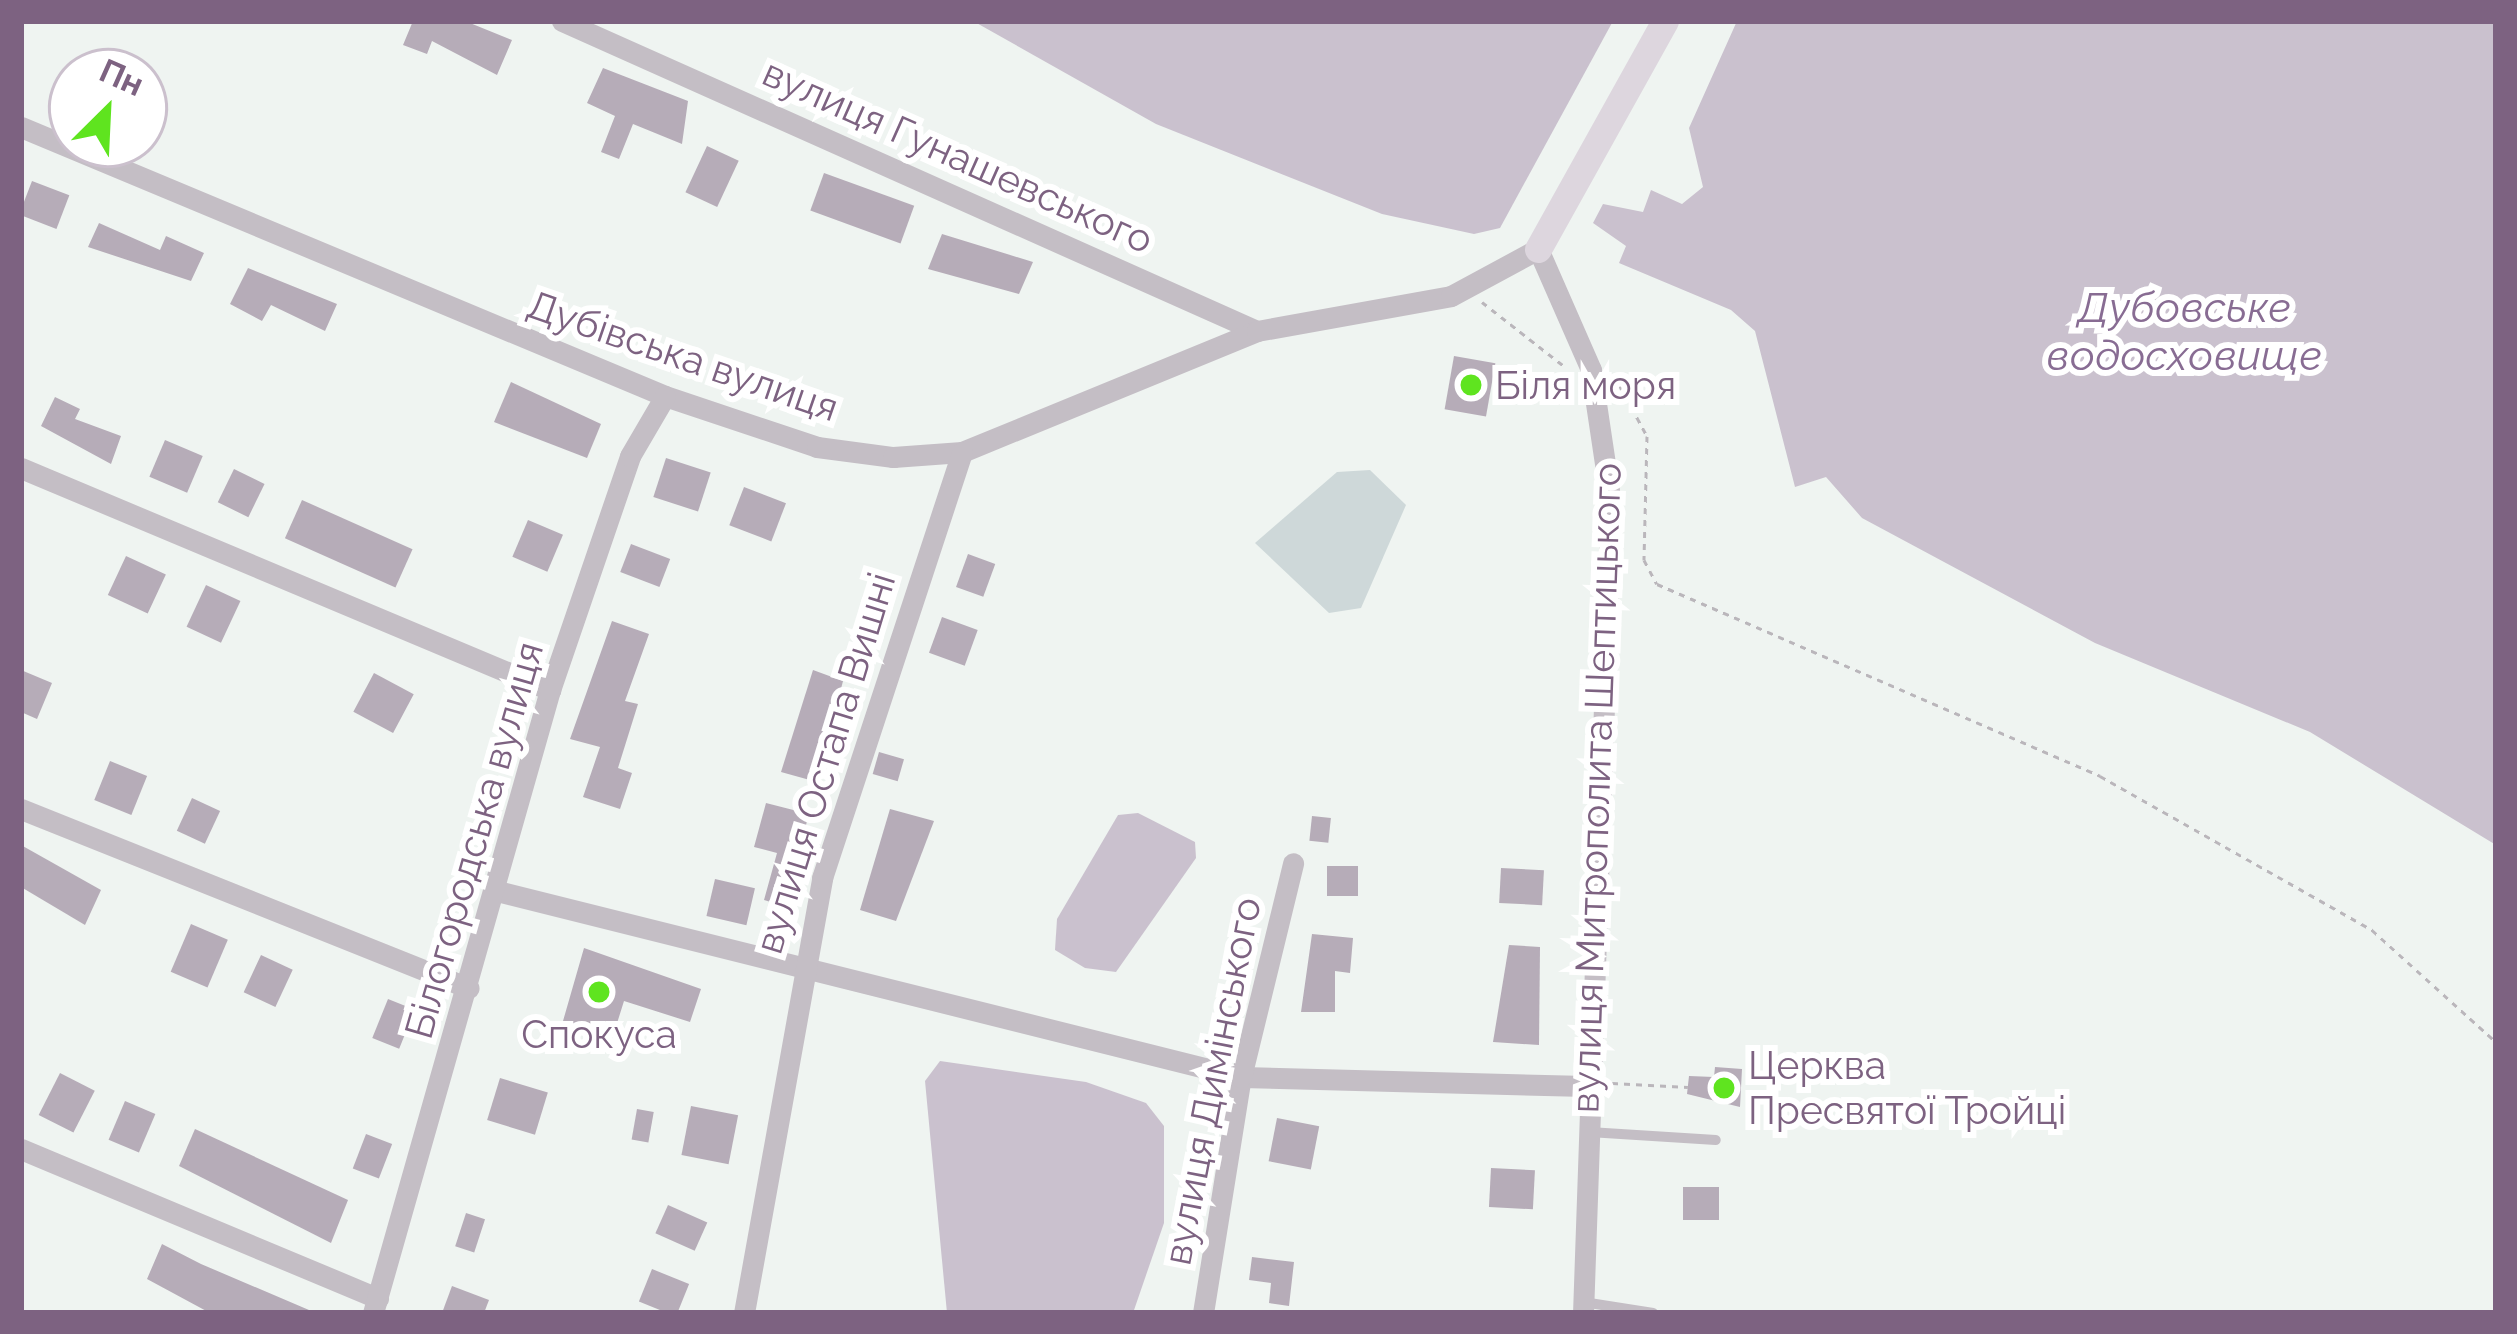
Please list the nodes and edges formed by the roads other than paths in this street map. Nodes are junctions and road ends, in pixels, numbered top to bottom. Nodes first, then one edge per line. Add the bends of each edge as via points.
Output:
1 (562, 21) edge
2 (1665, 21) edge
3 (21, 127) edge
4 (1538, 249) junction
5 (1257, 332) junction
6 (665, 396) junction
7 (962, 452) junction
8 (21, 468) edge
9 (550, 690) junction
10 (21, 809) edge
11 (1293, 863) dead end
12 (501, 892) junction
13 (798, 973) junction
14 (469, 988) junction
15 (1241, 1077) junction
16 (1586, 1083) junction
17 (1586, 1131) junction
18 (1716, 1140) dead end
19 (21, 1149) edge
20 (375, 1305) edge
21 (1583, 1308) edge
22 (744, 1313) edge
23 (1204, 1313) edge
24 (1653, 1313) edge

1 - 5 street, вулиця Гунашевського
2 - 4 street
3 - 6 street, Дубівська вулиця
4 - 5 street, Дубівська вулиця via 1451,296
4 - 16 street, вулиця Митрополита Шептицького via 1585,350 1611,504
5 - 7 street, Дубівська вулиця
6 - 7 street, Дубівська вулиця via 817,447 934,460
6 - 9 street, Білогородська вулиця via 630,456
7 - 13 street, вулиця Остапа Вишні via 859,744
8 - 9 street
9 - 12 street, Білогородська вулиця
10 - 14 street
11 - 15 street, вулиця Димінського
12 - 13 street
12 - 14 street, Білогородська вулиця
13 - 15 street
13 - 22 street, вулиця Остапа Вишні
14 - 20 street, Білогородська вулиця
15 - 16 street
15 - 23 street, вулиця Димінського
16 - 17 street, вулиця Митрополита Шептицького
17 - 18 lane
17 - 21 street, вулиця Митрополита Шептицького
19 - 20 street
21 - 24 lane

